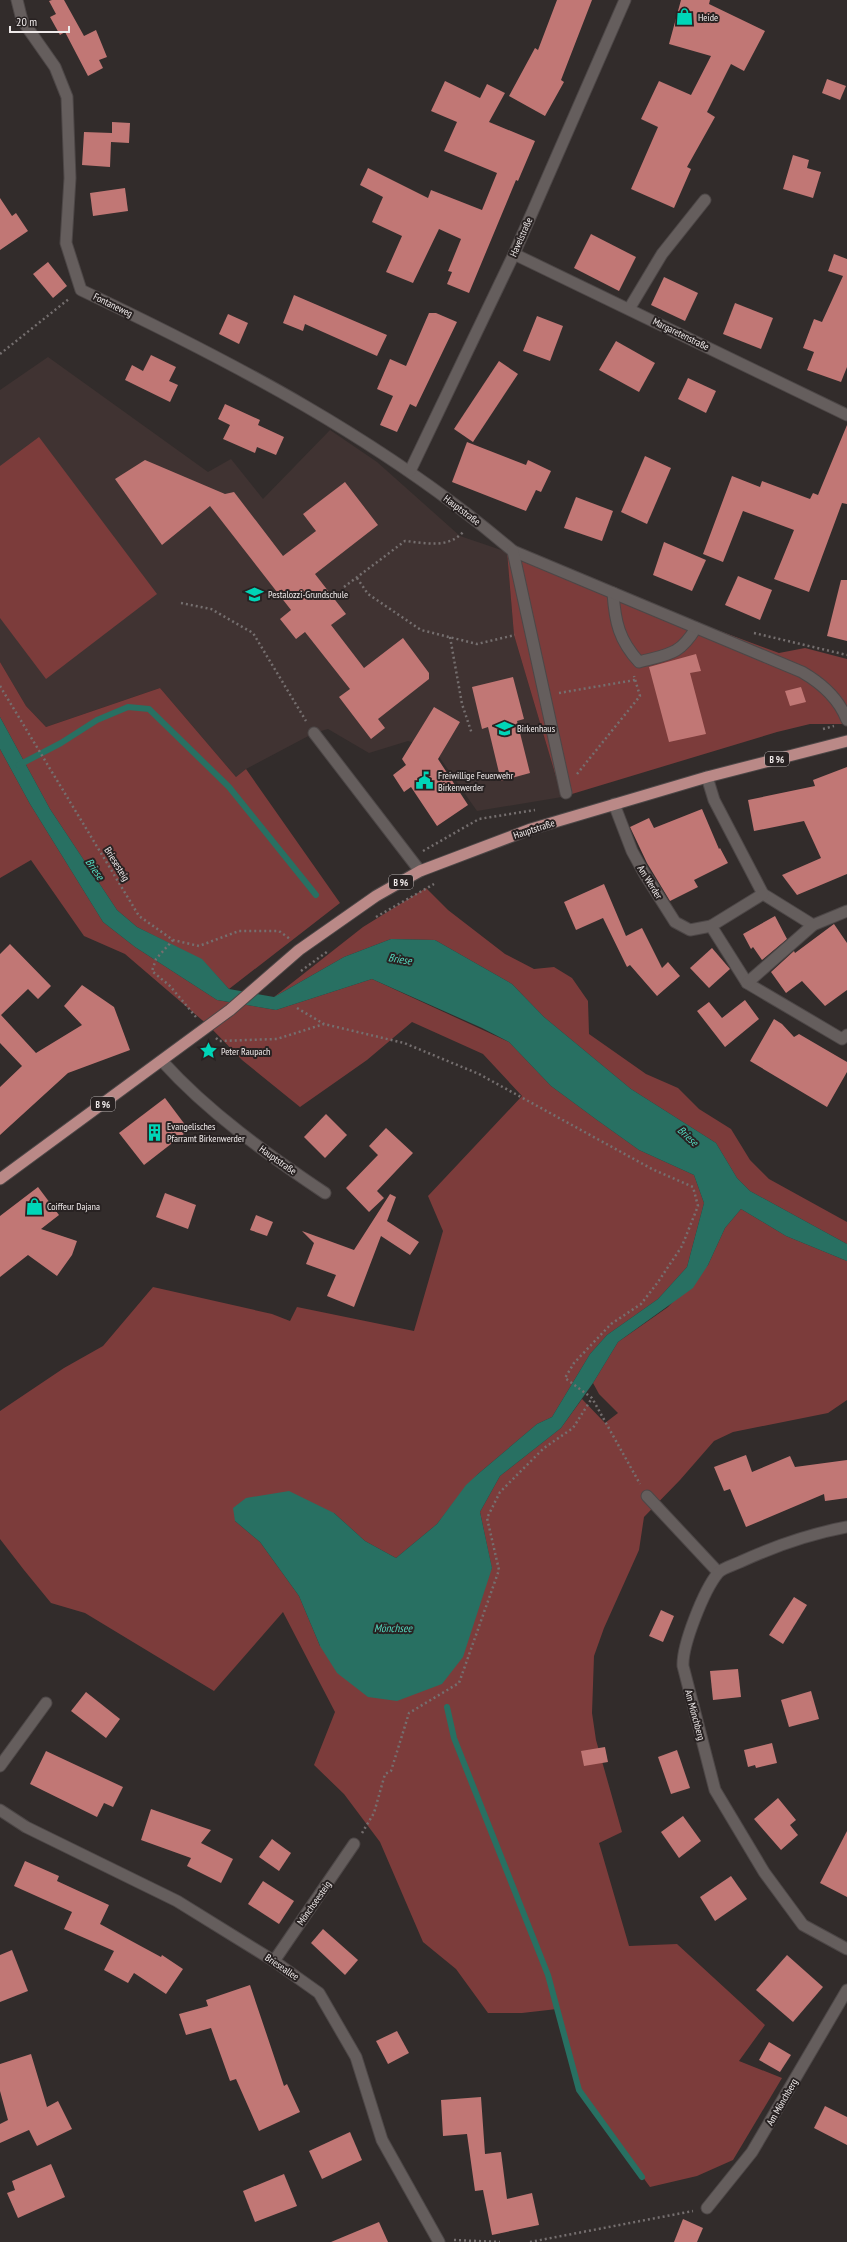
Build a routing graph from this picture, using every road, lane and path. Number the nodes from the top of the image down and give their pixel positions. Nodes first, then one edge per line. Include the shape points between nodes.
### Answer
1 (17, 0) edge
2 (625, 0) edge
3 (705, 200) dead end
4 (514, 254) junction
5 (81, 290) junction
6 (629, 309) junction
7 (0, 354) edge
8 (847, 415) edge
9 (410, 471) junction
10 (474, 518) junction
11 (513, 551) junction
12 (357, 578) junction
13 (344, 587) dead end
14 (613, 593) junction
15 (181, 603) dead end
16 (696, 628) junction
17 (530, 633) junction
18 (753, 633) dead end
19 (450, 637) junction
20 (847, 655) edge
21 (639, 662) junction
22 (635, 680) junction
23 (0, 686) edge
24 (544, 695) junction
25 (847, 720) edge
26 (314, 733) joint
27 (472, 734) dead end
28 (847, 741) edge
29 (707, 777) junction
30 (566, 791) joint
31 (614, 804) junction
32 (420, 871) junction
33 (439, 881) dead end
34 (763, 894) junction
35 (847, 911) edge
36 (370, 920) dead end
37 (814, 925) junction
38 (711, 926) junction
39 (173, 940) junction
40 (333, 947) dead end
41 (300, 950) junction
42 (296, 975) dead end
43 (747, 983) junction
44 (297, 1008) dead end
45 (324, 1024) junction
46 (205, 1028) junction
47 (847, 1035) edge
48 (162, 1061) junction
49 (0, 1179) edge
50 (325, 1192) dead end
51 (592, 1398) junction
52 (647, 1496) joint
53 (847, 1527) edge
54 (718, 1572) junction
55 (46, 1703) dead end
56 (0, 1766) edge
57 (0, 1810) edge
58 (354, 1844) joint
59 (847, 1949) edge
60 (274, 1961) junction
61 (847, 1990) edge
62 (707, 2208) joint
63 (437, 2241) edge
64 (500, 2242) edge
65 (530, 2242) edge

1 - 5 street, Fontaneweg via 22,20 55,68 67,98 70,178 66,243
2 - 4 street, Havelstraße
3 - 6 street via 662,254
4 - 6 street, Margaretenstraße
4 - 9 street, Havelstraße
5 - 7 path
5 - 9 street, Fontaneweg via 177,336 277,389
6 - 8 street, Margaretenstraße
9 - 10 street, Hauptstraße
10 - 11 street, Hauptstraße
10 - 12 path via 460,536 445,544 405,541
11 - 14 street, Hauptstraße
11 - 17 street
12 - 13 path
12 - 19 path via 368,594 421,630
14 - 16 street, Hauptstraße
14 - 21 street via 614,613 621,638
15 - 26 path via 212,609 253,632
16 - 21 street via 684,647
16 - 25 street, Hauptstraße via 802,672 829,693
17 - 19 path via 477,644
17 - 24 street
18 - 20 path
19 - 27 path via 462,704
21 - 22 path via 632,668
22 - 24 path
22 - 30 path via 640,696
23 - 39 path, Briesesteig via 139,916
24 - 30 street
26 - 32 street
28 - 29 main road, Hauptstraße / B 96
29 - 31 main road, Hauptstraße / B 96
29 - 34 street via 714,800
31 - 32 main road, Hauptstraße / B 96 via 531,829
31 - 38 street, Am Werder via 637,862 675,922 690,930
32 - 41 main road, Hauptstraße / B 96 via 376,896
33 - 36 path
34 - 37 street
34 - 38 street, Am Werder
35 - 37 street
37 - 43 street
38 - 43 street
39 - 41 path via 199,946 240,930 268,929 286,934
39 - 46 path via 156,959 152,971 170,986
40 - 42 path
41 - 46 main road, Hauptstraße / B 96
43 - 47 street via 842,1039
44 - 45 path
45 - 46 path via 277,1039 253,1041 219,1041
45 - 51 path via 404,1043 479,1074 645,1165 693,1187 698,1206 682,1246 658,1282 641,1304 611,1324 574,1363 565,1378
46 - 48 main road, B 96
48 - 49 main road, B 96
48 - 50 street, Hauptstraße via 187,1089 264,1151
51 - 52 path
51 - 58 path via 572,1428 544,1448 500,1492 487,1518 499,1570 459,1683 409,1713 391,1771 385,1774 374,1814
52 - 54 street
53 - 54 street via 781,1543
54 - 59 street, Am Mönchberg via 695,1617 682,1654 715,1790 764,1872 803,1925
55 - 56 street
57 - 60 street, Brieseallee via 26,1827 177,1901
58 - 60 street, Mönchseesteig
60 - 63 street, Brieseallee via 319,1993 356,2057 382,2140
61 - 62 street, Am Mönchberg via 752,2152
62 - 65 path
63 - 64 path

